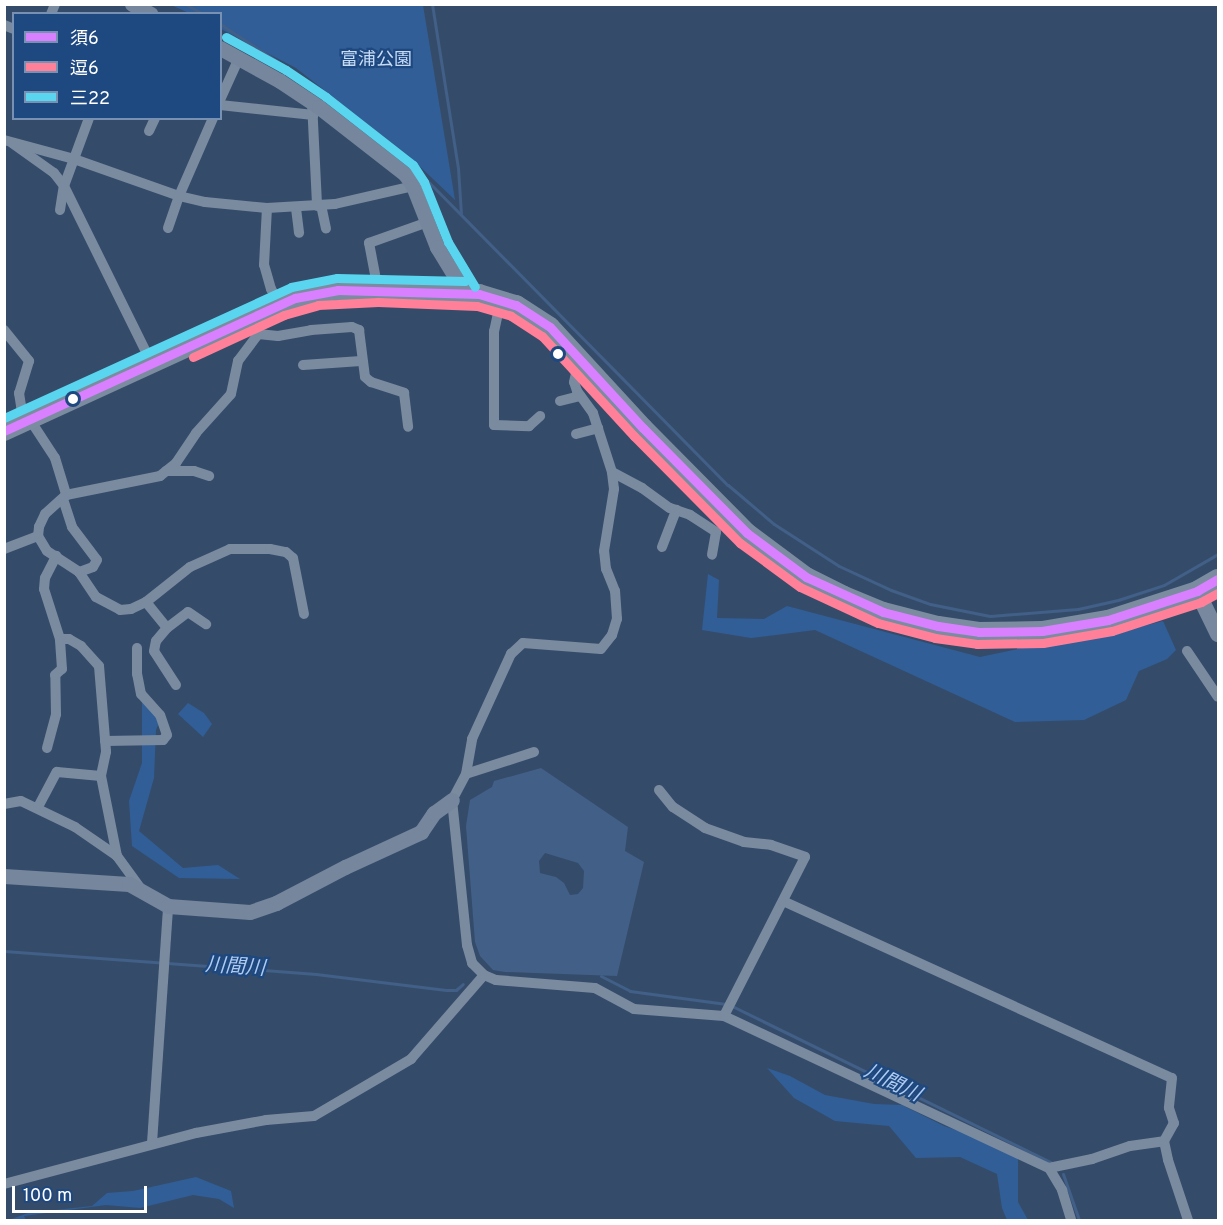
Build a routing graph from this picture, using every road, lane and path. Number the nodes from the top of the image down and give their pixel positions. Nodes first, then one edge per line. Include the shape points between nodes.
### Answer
1 (222, 49) edge
2 (239, 58) junction
3 (222, 98) edge
4 (222, 103) edge
5 (313, 109) junction
6 (89, 120) edge
7 (154, 120) edge
8 (212, 120) edge
9 (149, 131) dead end
10 (7, 140) edge
11 (74, 159) junction
12 (64, 186) junction
13 (413, 186) junction
14 (179, 196) junction
15 (319, 206) junction
16 (267, 208) junction
17 (296, 208) junction
18 (60, 210) dead end
19 (428, 222) junction
20 (168, 228) dead end
21 (326, 228) dead end
22 (299, 233) dead end
23 (378, 290) junction
24 (465, 292) junction
25 (501, 299) junction
26 (280, 304) junction
27 (257, 324) junction
28 (4, 330) edge
29 (361, 361) junction
30 (584, 363) junction
31 (152, 364) junction
32 (303, 365) dead end
33 (580, 396) junction
34 (560, 401) dead end
35 (540, 416) dead end
36 (30, 419) junction
37 (408, 427) dead end
38 (598, 428) junction
39 (4, 431) edge
40 (576, 434) dead end
41 (166, 471) junction
42 (612, 472) junction
43 (209, 476) dead end
44 (65, 497) junction
45 (676, 510) junction
46 (38, 536) junction
47 (662, 547) dead end
48 (4, 549) edge
49 (712, 555) dead end
50 (56, 556) junction
51 (79, 572) junction
52 (1218, 579) edge
53 (1197, 591) junction
54 (146, 602) junction
55 (304, 614) dead end
56 (1218, 617) edge
57 (206, 624) dead end
58 (167, 628) junction
59 (1218, 634) edge
60 (60, 639) junction
61 (136, 648) dead end
62 (1187, 651) dead end
63 (176, 685) dead end
64 (1218, 698) edge
65 (105, 741) junction
66 (47, 748) dead end
67 (534, 752) dead end
68 (466, 774) junction
69 (101, 776) junction
70 (659, 790) dead end
71 (452, 800) junction
72 (4, 804) edge
73 (38, 807) junction
74 (117, 856) junction
75 (4, 876) edge
76 (141, 890) junction
77 (783, 901) junction
78 (168, 906) junction
79 (484, 975) junction
80 (724, 1016) junction
81 (1164, 1141) junction
82 (152, 1143) junction
83 (1049, 1168) junction
84 (4, 1184) edge
85 (1071, 1221) edge
86 (1188, 1221) edge

1 - 2 street
2 - 3 street
2 - 5 street
4 - 5 street
5 - 13 street via 396,167
5 - 15 street
6 - 11 street
7 - 9 street
8 - 14 street
10 - 11 street
10 - 12 street via 54,173
11 - 12 street
11 - 14 street
12 - 18 street
12 - 31 street
13 - 15 street
13 - 19 street
14 - 16 street
14 - 20 street
15 - 17 street
15 - 21 street
16 - 17 street
16 - 26 street via 264,265
17 - 22 street
19 - 23 street via 369,243
19 - 24 street via 437,247
23 - 24 highway
23 - 26 highway via 316,293
24 - 25 highway
25 - 30 highway via 534,314
25 - 35 street via 494,331 494,425 529,426
26 - 27 highway
27 - 29 street via 278,336 352,327 361,336
27 - 31 highway
27 - 41 street via 238,361 231,394
28 - 36 street via 29,361 19,393 21,406
29 - 32 street
29 - 37 street via 365,377 371,382 404,393
30 - 33 street via 574,382
30 - 53 highway via 747,533 806,577 883,612 969,630 1032,632 1108,620
31 - 36 highway
33 - 34 street
33 - 38 street
36 - 39 highway
36 - 44 street via 55,458
38 - 40 street
38 - 42 street
41 - 43 street via 194,471
41 - 44 street via 160,476
42 - 45 street
42 - 68 street via 614,489 604,552 616,603 617,619 612,634 601,649 523,643 511,654 472,739
44 - 46 street via 45,514
44 - 51 street via 72,527 97,560 93,567
45 - 47 street
45 - 49 street via 690,514 716,532
46 - 48 street
46 - 50 street via 47,551
50 - 51 street
50 - 60 street via 44,589
51 - 54 street via 96,597 110,607 131,609
52 - 53 highway
53 - 56 main road
53 - 59 main road
54 - 55 street via 190,567 220,554 244,548 270,549 286,552 293,558
54 - 58 street
57 - 58 street via 188,612
58 - 63 street via 156,641 154,651
60 - 65 street via 81,646 99,666
60 - 66 street via 62,669 55,675 56,714
61 - 65 street via 141,694 160,715 167,735 163,740
62 - 64 street
65 - 69 street
67 - 68 street
68 - 71 street
69 - 73 street via 57,772
69 - 74 street
70 - 77 street via 673,807 705,828 805,857
71 - 78 street via 434,813 421,832 276,903 250,912
71 - 79 street via 467,945 472,963
72 - 73 street via 21,801
73 - 74 street
74 - 76 street
75 - 76 street via 129,884
76 - 78 street
77 - 80 street
77 - 81 street via 1172,1078 1169,1108 1174,1123
78 - 82 street
79 - 80 street via 496,980 595,988 634,1009
79 - 82 street via 411,1059 314,1116 266,1120
80 - 83 street
81 - 83 street
81 - 86 street
82 - 84 street
83 - 85 street via 1062,1190

